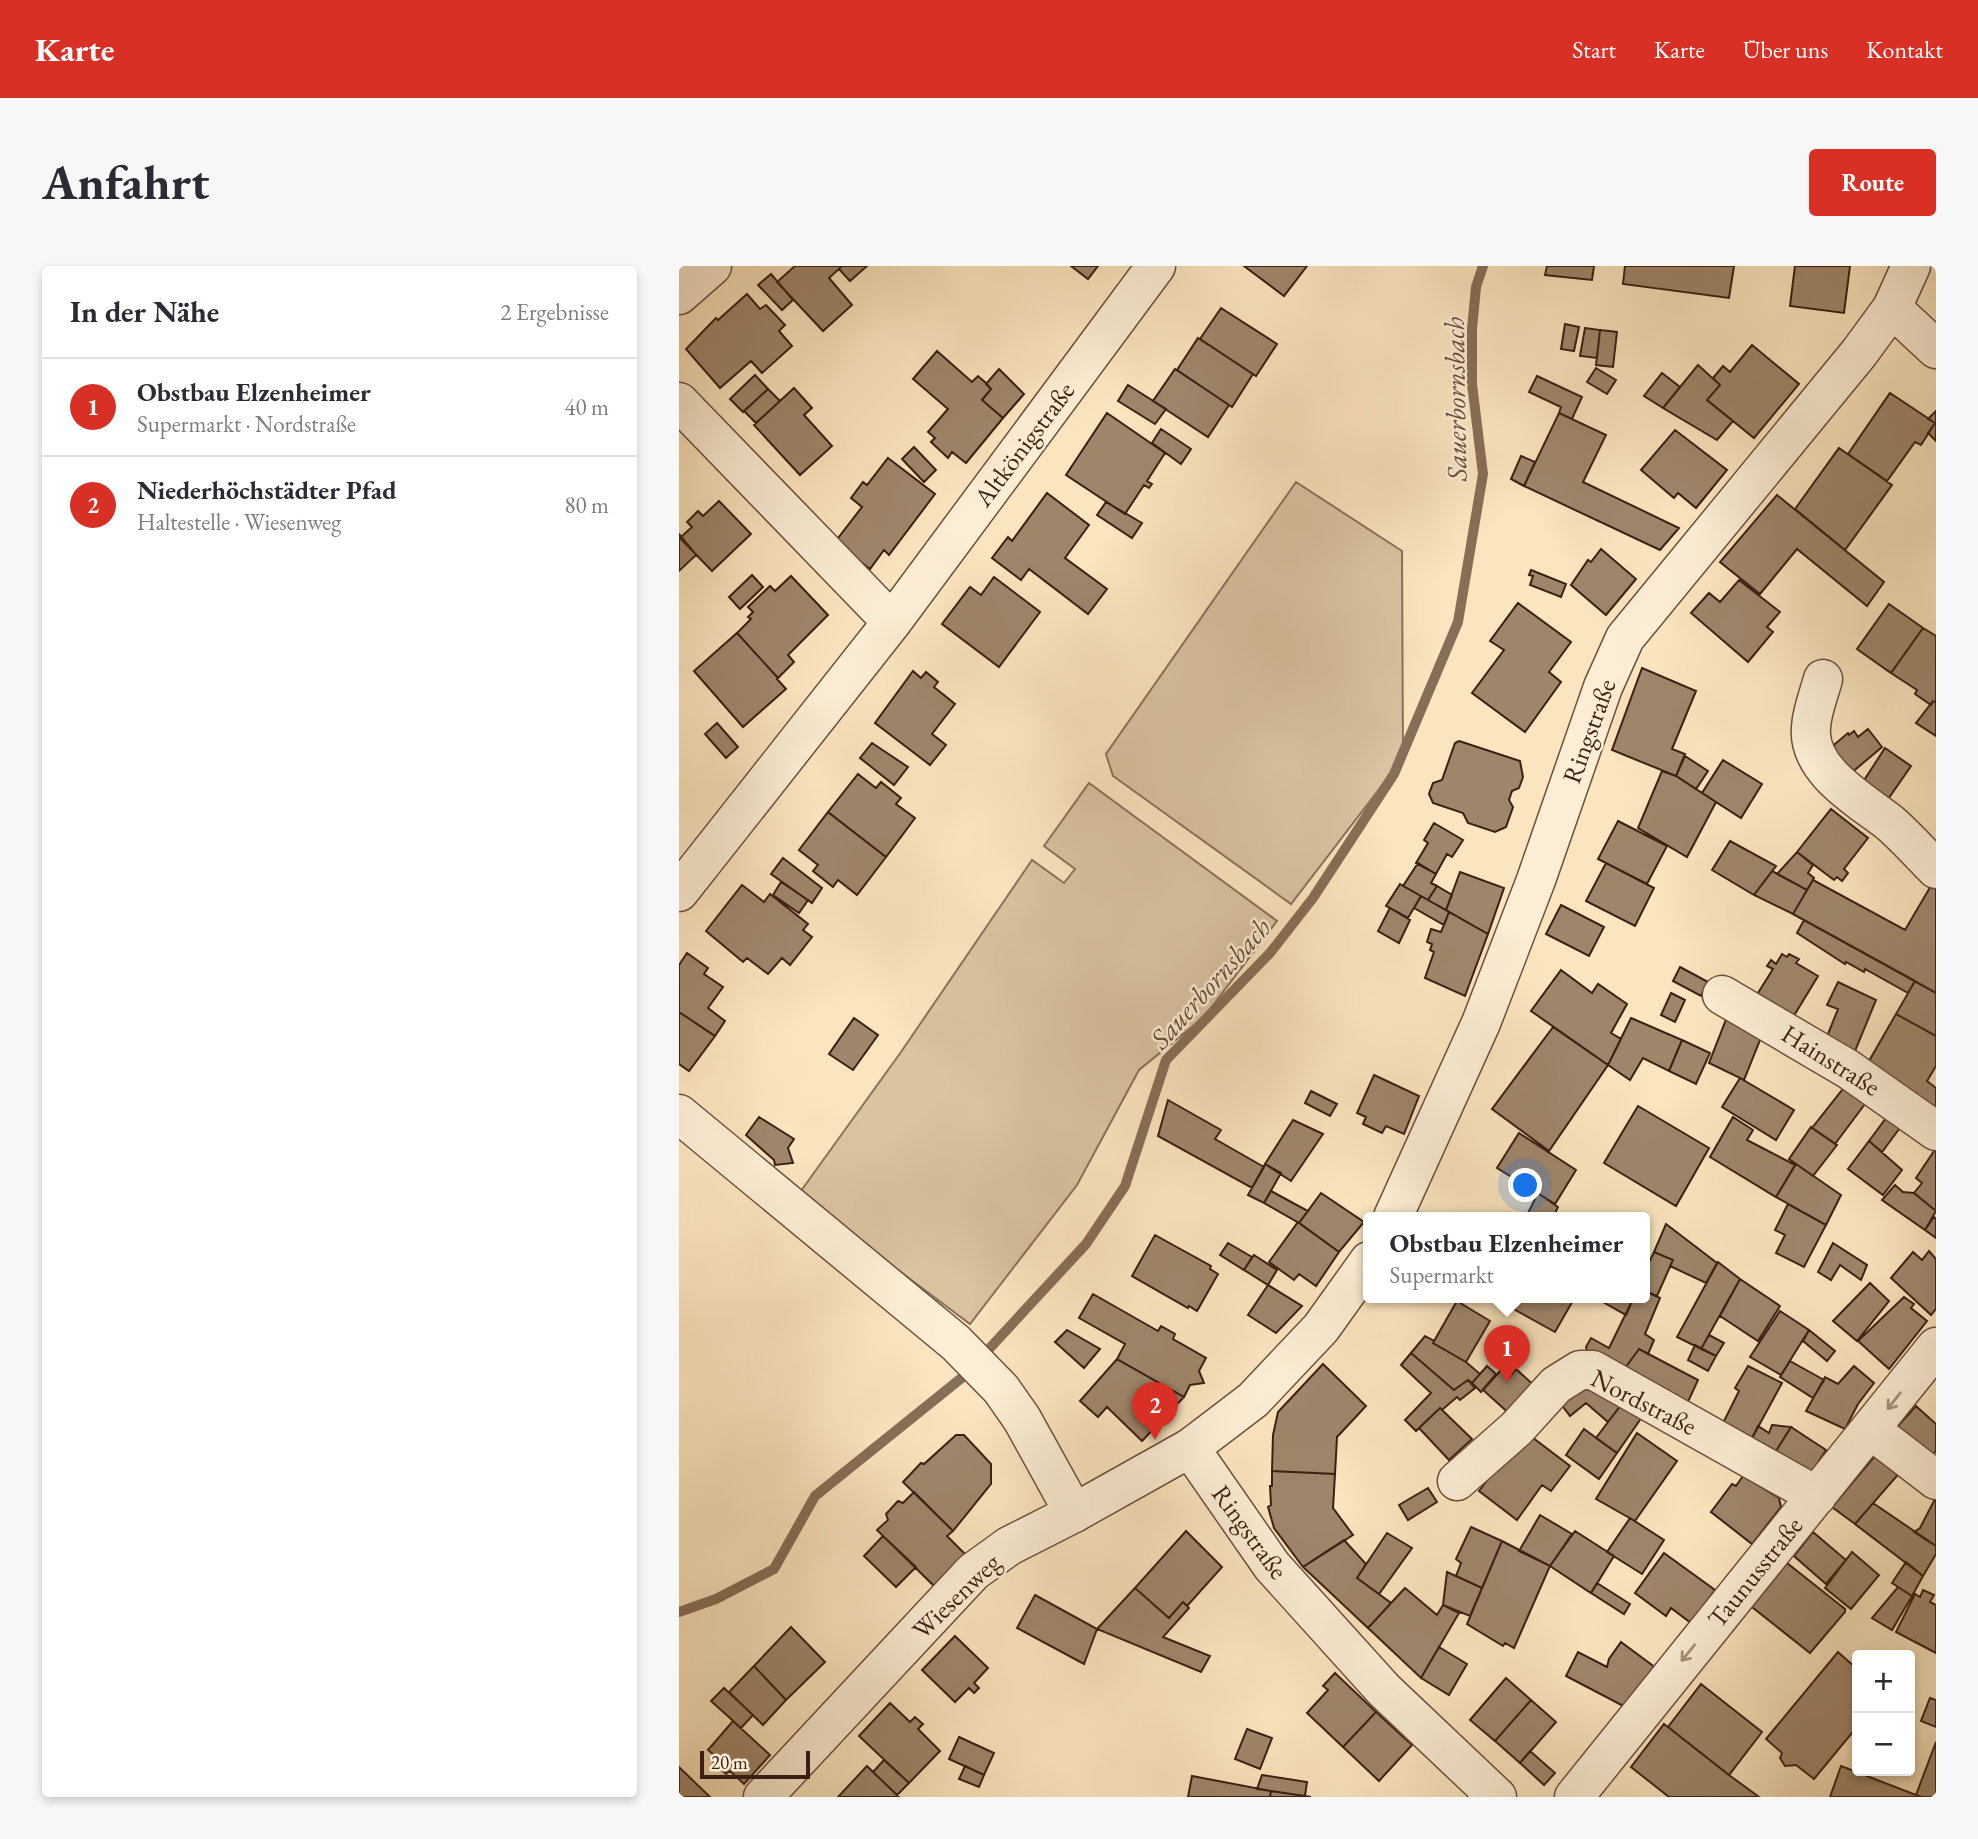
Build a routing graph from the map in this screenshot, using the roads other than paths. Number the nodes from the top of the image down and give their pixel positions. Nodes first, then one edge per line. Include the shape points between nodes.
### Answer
1 (712, 266) edge
2 (1156, 266) edge
3 (1911, 266) edge
4 (679, 295) edge
5 (1892, 309) junction
6 (1936, 349) edge
7 (679, 402) edge
8 (892, 622) junction
9 (1823, 679) dead end
10 (1936, 869) edge
11 (679, 892) edge
12 (1722, 995) dead end
13 (679, 1114) edge
14 (1936, 1131) edge
15 (1395, 1212) edge
16 (1363, 1269) edge
17 (1936, 1347) edge
18 (1871, 1430) junction
19 (1190, 1448) junction
20 (1936, 1480) edge
21 (1457, 1481) dead end
22 (1817, 1496) junction
23 (1074, 1513) junction
24 (763, 1797) edge
25 (1497, 1797) edge
26 (1574, 1797) edge

1 - 4 street
2 - 8 street, Altkönigstraße
3 - 5 street, Ringstraße
5 - 6 street
5 - 15 street, Ringstraße via 1625,638 1481,1023
7 - 8 street
8 - 11 street, Altkönigstraße
9 - 10 street via 1811,727 1813,746 1826,771 1892,825
12 - 14 street, Hainstraße via 1848,1069
13 - 23 street via 956,1343 1022,1419
16 - 19 street via 1313,1337 1253,1400
17 -> 18 street, Taunusstraße
18 - 20 street
18 - 22 street, Taunusstraße
19 - 23 street, Wiesenweg
19 - 25 street, Ringstraße via 1272,1566 1384,1690
21 - 22 street, Nordstraße via 1517,1429 1556,1385 1580,1370 1593,1370
22 -> 26 street, Taunusstraße
23 - 24 street, Wiesenweg via 1009,1546 973,1572

